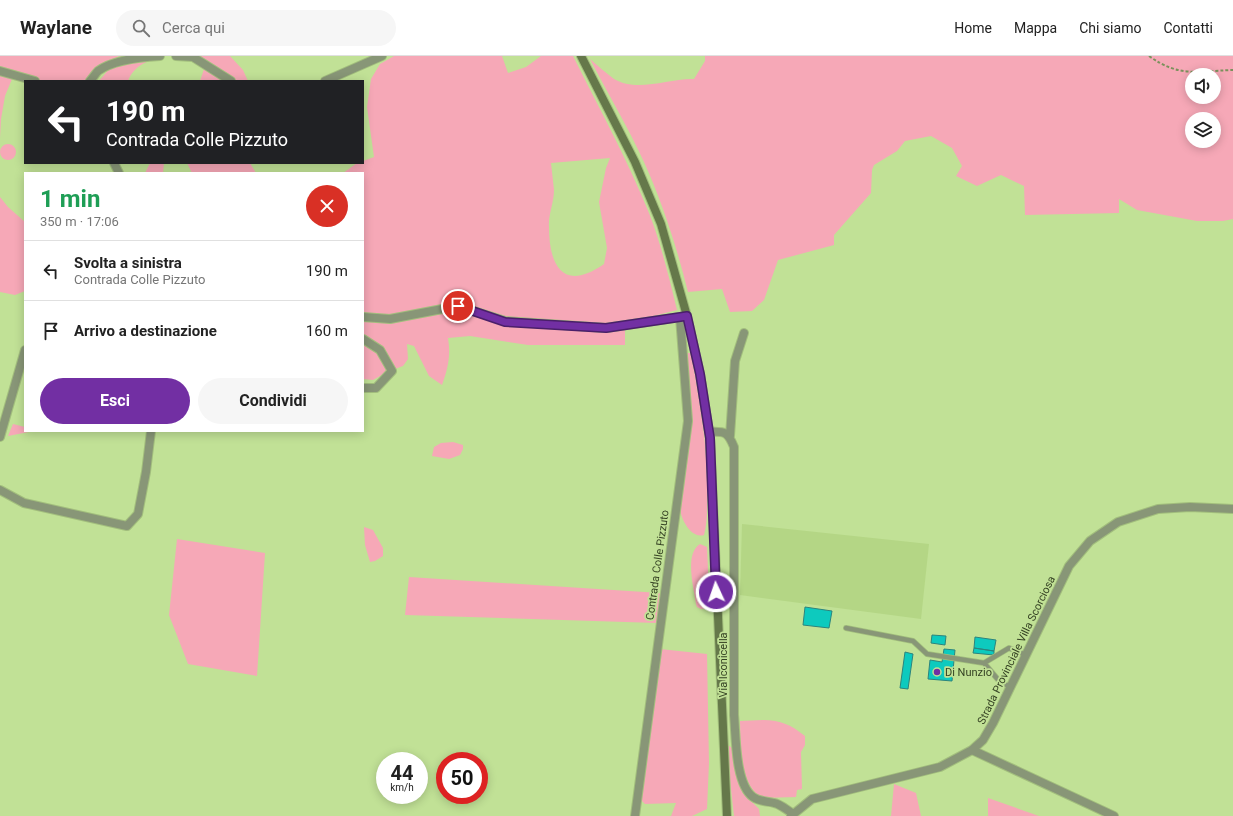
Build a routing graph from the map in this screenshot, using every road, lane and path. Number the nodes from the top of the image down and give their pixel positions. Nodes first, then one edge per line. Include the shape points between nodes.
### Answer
1 (160, 56) edge
2 (176, 56) edge
3 (382, 56) edge
4 (581, 56) edge
5 (1148, 56) edge
6 (1233, 70) edge
7 (0, 71) edge
8 (32, 80) edge
9 (91, 80) edge
10 (229, 80) edge
11 (327, 80) edge
12 (364, 317) edge
13 (684, 317) junction
14 (744, 333) dead end
15 (364, 340) edge
16 (24, 353) edge
17 (364, 388) edge
18 (151, 432) edge
19 (709, 432) junction
20 (730, 436) junction
21 (0, 437) edge
22 (0, 490) edge
23 (1233, 509) edge
24 (846, 628) dead end
25 (1026, 655) junction
26 (984, 663) junction
27 (1011, 686) junction
28 (972, 750) junction
29 (792, 815) edge
30 (635, 816) edge
31 (727, 816) edge
32 (1114, 816) edge

1 - 9 street via 118,63 99,71
2 - 10 street via 193,57
3 - 11 street
4 - 13 main road via 642,176 661,224 674,268
5 - 6 path via 1184,73
7 - 8 street
12 - 13 street via 390,319 458,306 505,322 606,328
13 - 19 main road via 700,374
13 - 30 street, Contrada Colle Pizzuto via 688,421
14 - 20 street, Via Iconicella via 735,361
15 - 17 street via 380,350 392,371 376,388
16 - 21 street
18 - 22 street via 138,514 127,526 24,503
19 - 20 street via 722,432
19 - 31 main road
20 - 29 street, Via Iconicella via 734,447 734,684 737,754 746,789 752,797 775,803
23 - 25 street, Strada Provinciale Villa Scorciosa via 1158,509 1118,522 1090,541 1070,566
24 - 26 lane via 913,641 928,654
25 - 26 lane via 1009,648
25 - 27 street, Strada Provinciale Villa Scorciosa
26 - 27 lane via 1000,682
27 - 28 street, Strada Provinciale Villa Scorciosa via 983,740
28 - 29 street, Strada Provinciale Villa Scorciosa via 940,767 812,799
28 - 32 street

